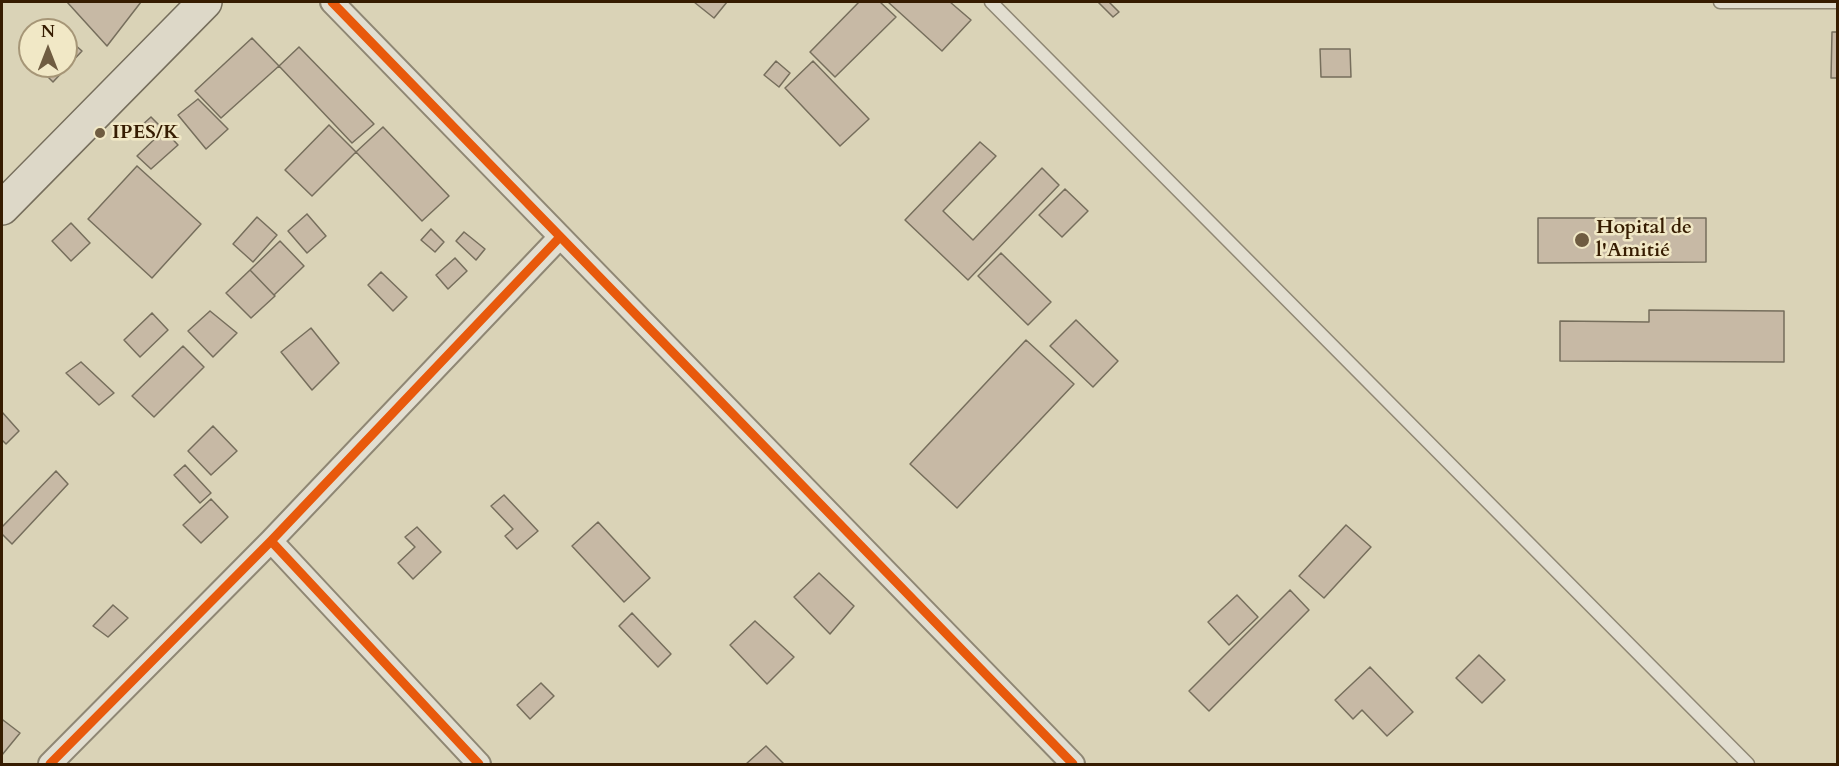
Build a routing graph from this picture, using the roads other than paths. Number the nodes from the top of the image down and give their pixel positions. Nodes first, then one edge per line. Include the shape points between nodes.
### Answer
1 (205, 2) edge
2 (332, 2) edge
3 (991, 2) edge
4 (1720, 2) edge
5 (1838, 2) edge
6 (2, 208) edge
7 (560, 237) junction
8 (272, 542) junction
9 (50, 765) edge
10 (478, 765) edge
11 (1073, 765) edge
12 (1748, 765) edge

1 - 6 main road
2 - 7 street
3 - 12 lane
4 - 5 lane
7 - 8 street
7 - 11 street
8 - 9 street
8 - 10 street

